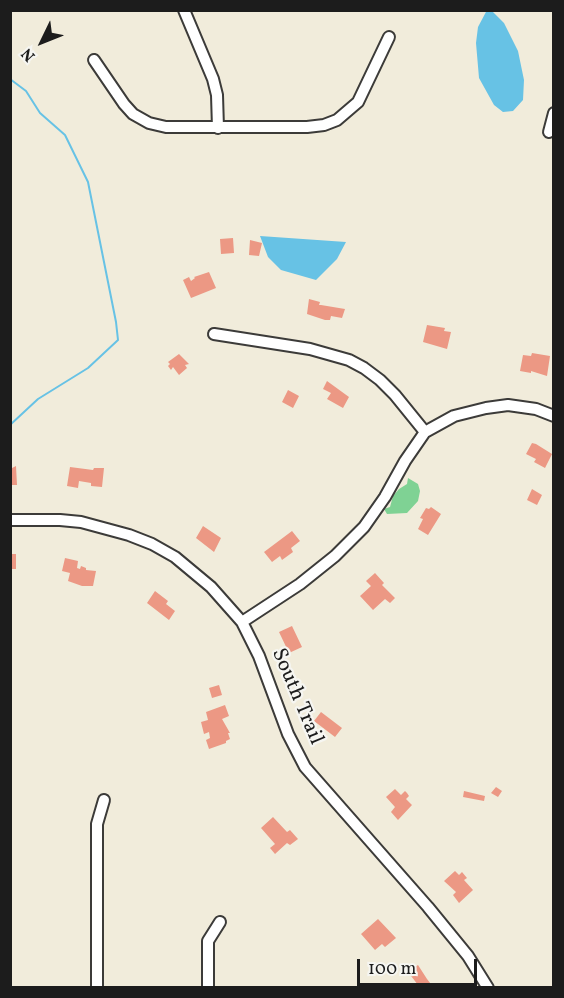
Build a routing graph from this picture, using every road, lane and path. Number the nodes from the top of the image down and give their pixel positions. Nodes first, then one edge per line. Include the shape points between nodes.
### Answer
1 (184, 10) edge
2 (389, 37) dead end
3 (94, 60) dead end
4 (554, 113) edge
5 (218, 128) junction
6 (549, 132) dead end
7 (214, 334) dead end
8 (554, 416) edge
9 (425, 432) junction
10 (10, 519) edge
11 (242, 622) junction
12 (104, 800) dead end
13 (220, 922) dead end
14 (97, 987) edge
15 (208, 987) edge
16 (488, 987) edge

1 - 5 street via 213,79
2 - 5 street via 358,102 337,120 324,126
3 - 5 street via 124,104 149,123 166,128
4 - 6 street
7 - 9 street via 349,360 380,380
8 - 9 street via 508,405 454,416
9 - 11 street via 364,527 300,584
10 - 11 street, South Trail via 81,522 152,544 197,574
11 - 16 street, South Trail via 305,767 428,907
12 - 14 street via 97,824
13 - 15 street via 208,941

